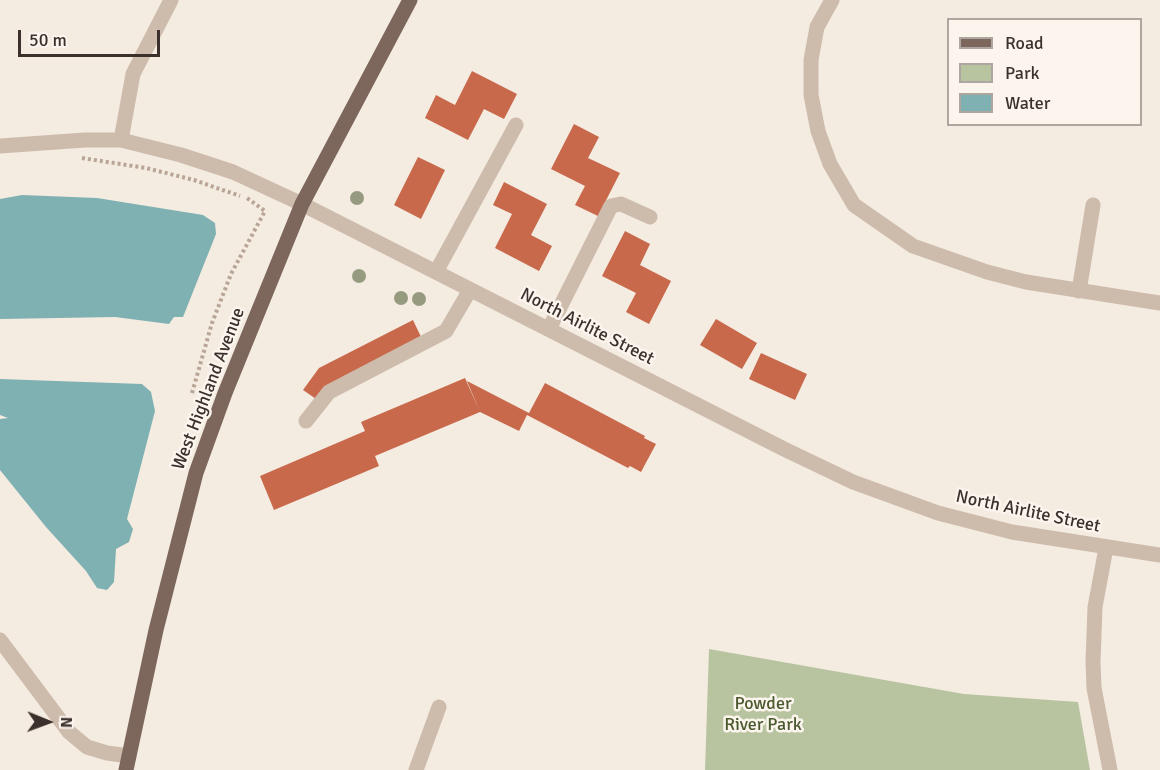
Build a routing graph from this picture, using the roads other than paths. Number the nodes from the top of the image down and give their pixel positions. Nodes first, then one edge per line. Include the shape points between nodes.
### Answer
1 (171, 0) edge
2 (410, 0) edge
3 (832, 0) edge
4 (516, 125) dead end
5 (121, 140) junction
6 (0, 146) edge
7 (302, 204) junction
8 (1093, 205) dead end
9 (650, 217) dead end
10 (436, 272) junction
11 (470, 290) junction
12 (1078, 291) junction
13 (1160, 303) edge
14 (549, 329) junction
15 (306, 421) dead end
16 (1106, 548) junction
17 (1160, 555) edge
18 (0, 640) edge
19 (439, 707) dead end
20 (128, 763) edge
21 (416, 770) edge
22 (1110, 770) edge

1 - 5 street via 134,74
2 - 7 main road, West Highland Avenue
3 - 12 street via 817,27 810,95 830,164 854,205 913,246 938,256 1026,282
4 - 10 street
5 - 6 street, North Airlite Street
5 - 7 street, North Airlite Street via 181,154 233,172
7 - 10 street, North Airlite Street
7 - 20 main road, West Highland Avenue via 196,473 156,630
8 - 12 street
9 - 14 street via 621,204 611,206
10 - 11 street, North Airlite Street
11 - 14 street, North Airlite Street
11 - 15 street via 446,331 329,392
12 - 13 street
14 - 16 street, North Airlite Street via 853,482 938,513 1012,532
16 - 17 street, North Airlite Street
16 - 22 street via 1095,608 1093,662 1094,688
18 - 20 street via 69,732 87,747
19 - 21 street

